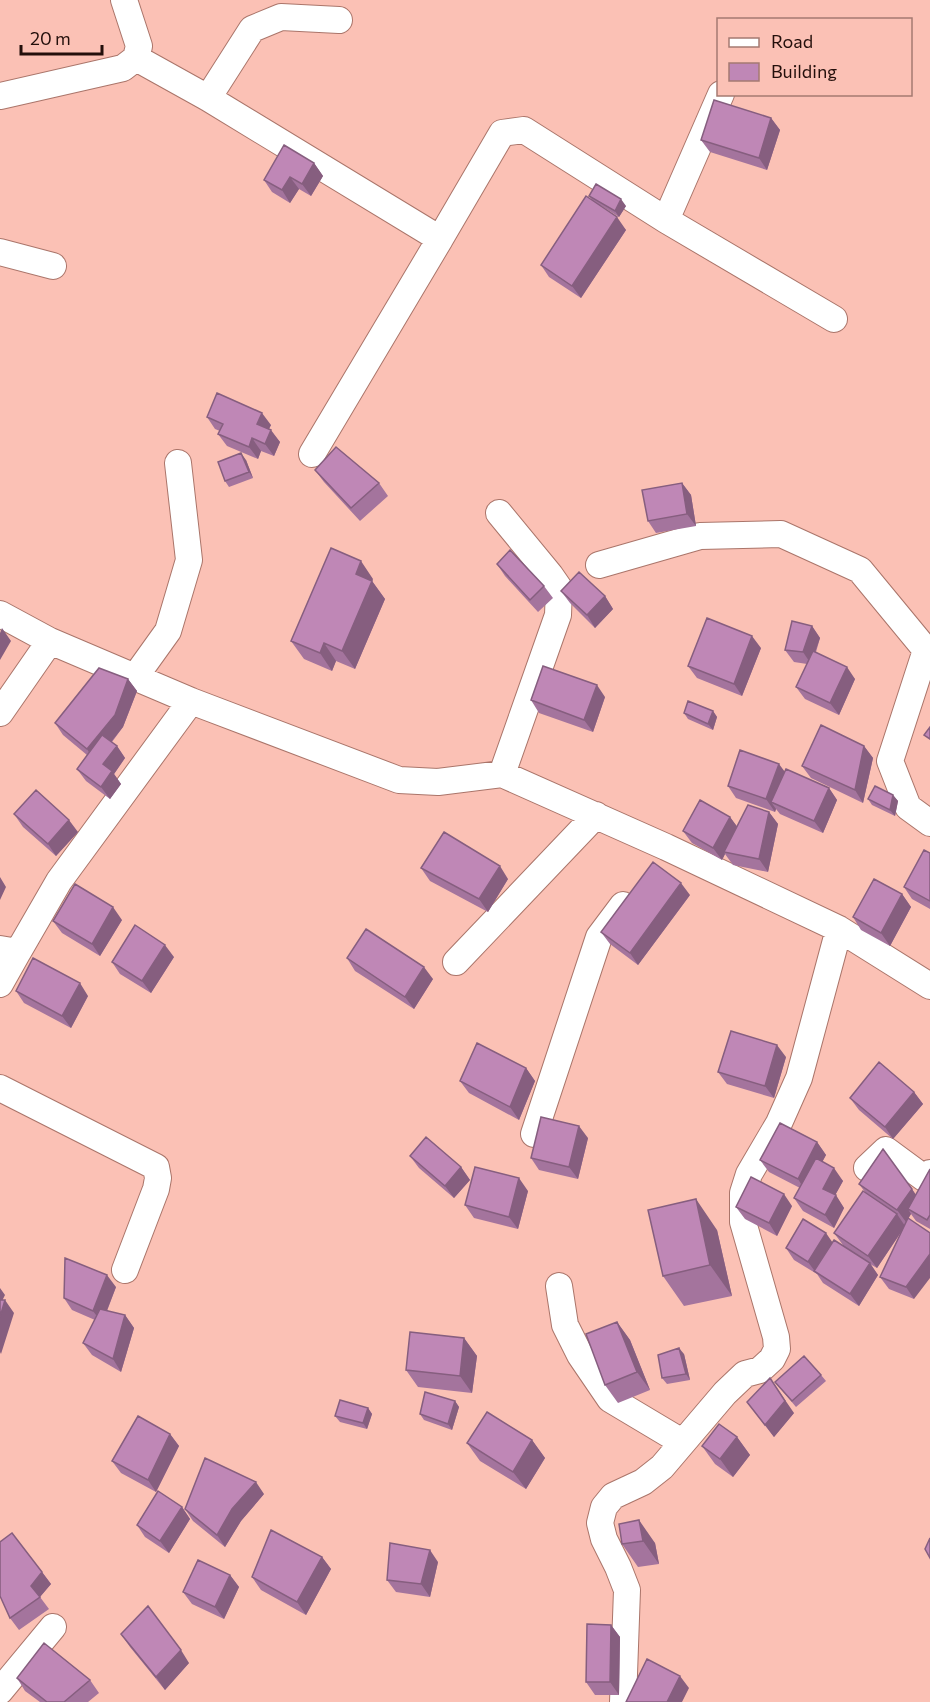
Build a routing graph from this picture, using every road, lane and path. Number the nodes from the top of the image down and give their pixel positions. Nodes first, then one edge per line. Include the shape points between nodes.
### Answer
1 (124, 0) edge
2 (339, 20) dead end
3 (136, 58) junction
4 (0, 96) edge
5 (720, 96) edge
6 (208, 98) junction
7 (666, 220) junction
8 (440, 239) junction
9 (0, 252) edge
10 (53, 266) dead end
11 (834, 319) dead end
12 (312, 453) dead end
13 (178, 463) dead end
14 (500, 513) dead end
15 (599, 565) dead end
16 (0, 614) edge
17 (51, 641) junction
18 (135, 677) junction
19 (191, 701) junction
20 (0, 713) edge
21 (502, 774) junction
22 (596, 815) junction
23 (930, 823) edge
24 (653, 865) junction
25 (839, 929) junction
26 (9, 950) edge
27 (456, 962) dead end
28 (0, 984) edge
29 (930, 986) edge
30 (0, 1088) edge
31 (534, 1134) edge
32 (867, 1168) edge
33 (930, 1173) edge
34 (125, 1270) dead end
35 (559, 1286) dead end
36 (682, 1442) junction
37 (53, 1627) dead end
38 (0, 1691) edge
39 (623, 1702) edge

1 - 3 street via 139,46
2 - 6 street via 281,17 252,29
3 - 4 street via 123,68
3 - 6 street
5 - 7 street
6 - 8 street
7 - 8 street via 524,130 502,134
7 - 11 street
8 - 12 street
9 - 10 street
13 - 18 street via 189,560 168,631
14 - 21 street via 559,588 558,615
15 - 23 street via 700,536 781,534 860,570 926,650 890,762 908,807
16 - 17 street
17 - 18 street
17 - 20 street
18 - 19 street
19 - 21 street via 399,780 438,782
19 - 26 street
21 - 22 street
22 - 24 street
22 - 27 street
24 - 25 street
24 - 31 street via 599,937
25 - 29 street
25 - 36 street via 799,1078 779,1123 749,1173 743,1193 743,1222 777,1349 760,1370 746,1374 725,1393
26 - 28 street
30 - 34 street via 156,1167 156,1189
32 - 33 street via 886,1150 924,1178
35 - 36 street via 565,1325 580,1356 610,1399
36 - 39 street via 656,1472 614,1496 604,1507 600,1523 627,1590
37 - 38 street

